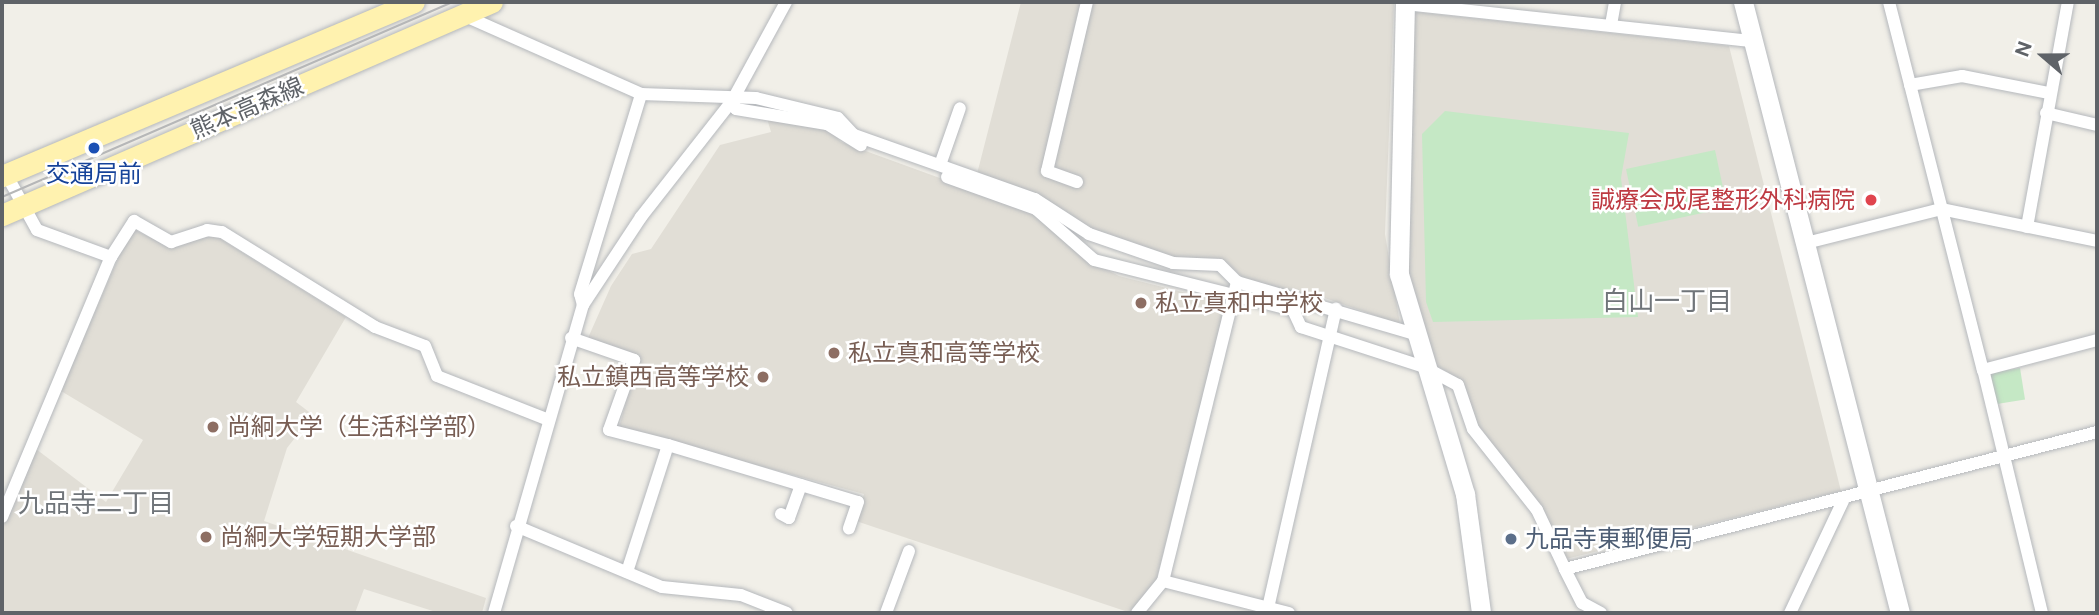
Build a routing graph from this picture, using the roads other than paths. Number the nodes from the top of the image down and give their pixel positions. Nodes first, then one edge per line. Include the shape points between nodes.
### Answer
1 (414, 2) edge
2 (492, 2) edge
3 (786, 2) edge
4 (1087, 2) edge
5 (1615, 2) edge
6 (1743, 2) edge
7 (1889, 2) edge
8 (1405, 3) edge
9 (2063, 3) edge
10 (463, 15) junction
11 (1611, 25) junction
12 (1753, 41) junction
13 (1910, 85) junction
14 (2049, 93) junction
15 (640, 94) junction
16 (732, 101) junction
17 (960, 108) dead end
18 (2046, 113) junction
19 (2097, 125) edge
20 (940, 165) junction
21 (4, 175) edge
22 (1077, 182) dead end
23 (25, 205) junction
24 (1941, 209) junction
25 (2, 215) edge
26 (2027, 227) junction
27 (2097, 241) edge
28 (1806, 243) junction
29 (111, 257) junction
30 (1237, 282) junction
31 (1233, 297) junction
32 (583, 306) junction
33 (1336, 309) junction
34 (1327, 334) junction
35 (1415, 334) junction
36 (571, 338) junction
37 (2097, 340) edge
38 (1424, 367) junction
39 (1983, 370) junction
40 (546, 419) junction
41 (2097, 432) edge
42 (668, 445) junction
43 (2004, 457) junction
44 (801, 485) junction
45 (1871, 493) junction
46 (1843, 501) junction
47 (781, 514) dead end
48 (2, 517) edge
49 (516, 526) junction
50 (849, 528) dead end
51 (909, 551) dead end
52 (1565, 569) junction
53 (627, 572) junction
54 (1163, 581) junction
55 (1268, 608) junction
56 (494, 613) edge
57 (787, 613) edge
58 (886, 613) edge
59 (1137, 613) edge
60 (1289, 613) edge
61 (1481, 613) edge
62 (1601, 613) edge
63 (1790, 613) edge
64 (1900, 613) edge
65 (2042, 613) edge

1 - 21 main road, 熊本高森線
2 - 10 main road, 熊本高森線
3 - 16 street
4 - 22 street via 1048,171
5 - 11 street
6 - 12 street
7 - 13 street
8 - 11 street
8 - 35 street via 1397,219 1399,274
9 - 14 street
10 - 15 street
10 - 23 main road, 熊本高森線
11 - 12 street
12 - 28 street
13 - 14 street via 1962,76
13 - 24 street
14 - 18 street
15 - 16 street
15 - 32 street via 580,294
16 - 20 street via 756,97 838,118 854,135
16 - 31 street via 736,109 827,124 841,138 1036,209 1094,260 1124,272
16 - 32 street via 641,217
17 - 20 street
18 - 19 street
18 - 26 street
20 - 30 street via 1035,199 1089,234 1173,263 1220,265
21 - 23 street
23 - 25 main road, 熊本高森線
23 - 29 street via 37,230
24 - 26 street
24 - 28 street
24 - 39 street
26 - 27 street
28 - 45 street
29 - 40 street via 134,221 171,242 207,230 222,232 375,327 425,346 437,376
29 - 48 street
30 - 31 street
30 - 33 street
31 - 34 street via 1293,310 1301,327
31 - 54 street
32 - 36 street
33 - 34 street
33 - 35 street
34 - 38 street
34 - 55 street
35 - 38 street
36 - 40 street
36 - 42 street via 635,360 610,430
37 - 39 street
38 - 52 street via 1458,385 1473,429 1537,510
38 - 61 street via 1465,494
39 - 43 street
40 - 49 street
41 - 43 street
42 - 44 street
42 - 53 street
43 - 45 street
43 - 65 street
44 - 47 street via 789,518
44 - 50 street via 858,502
45 - 46 street
45 - 64 street
46 - 52 street
46 - 63 street
49 - 53 street
49 - 56 street
51 - 58 street
52 - 62 street via 1582,603
53 - 57 street via 662,587 741,595
54 - 55 street
54 - 59 street
55 - 60 street

